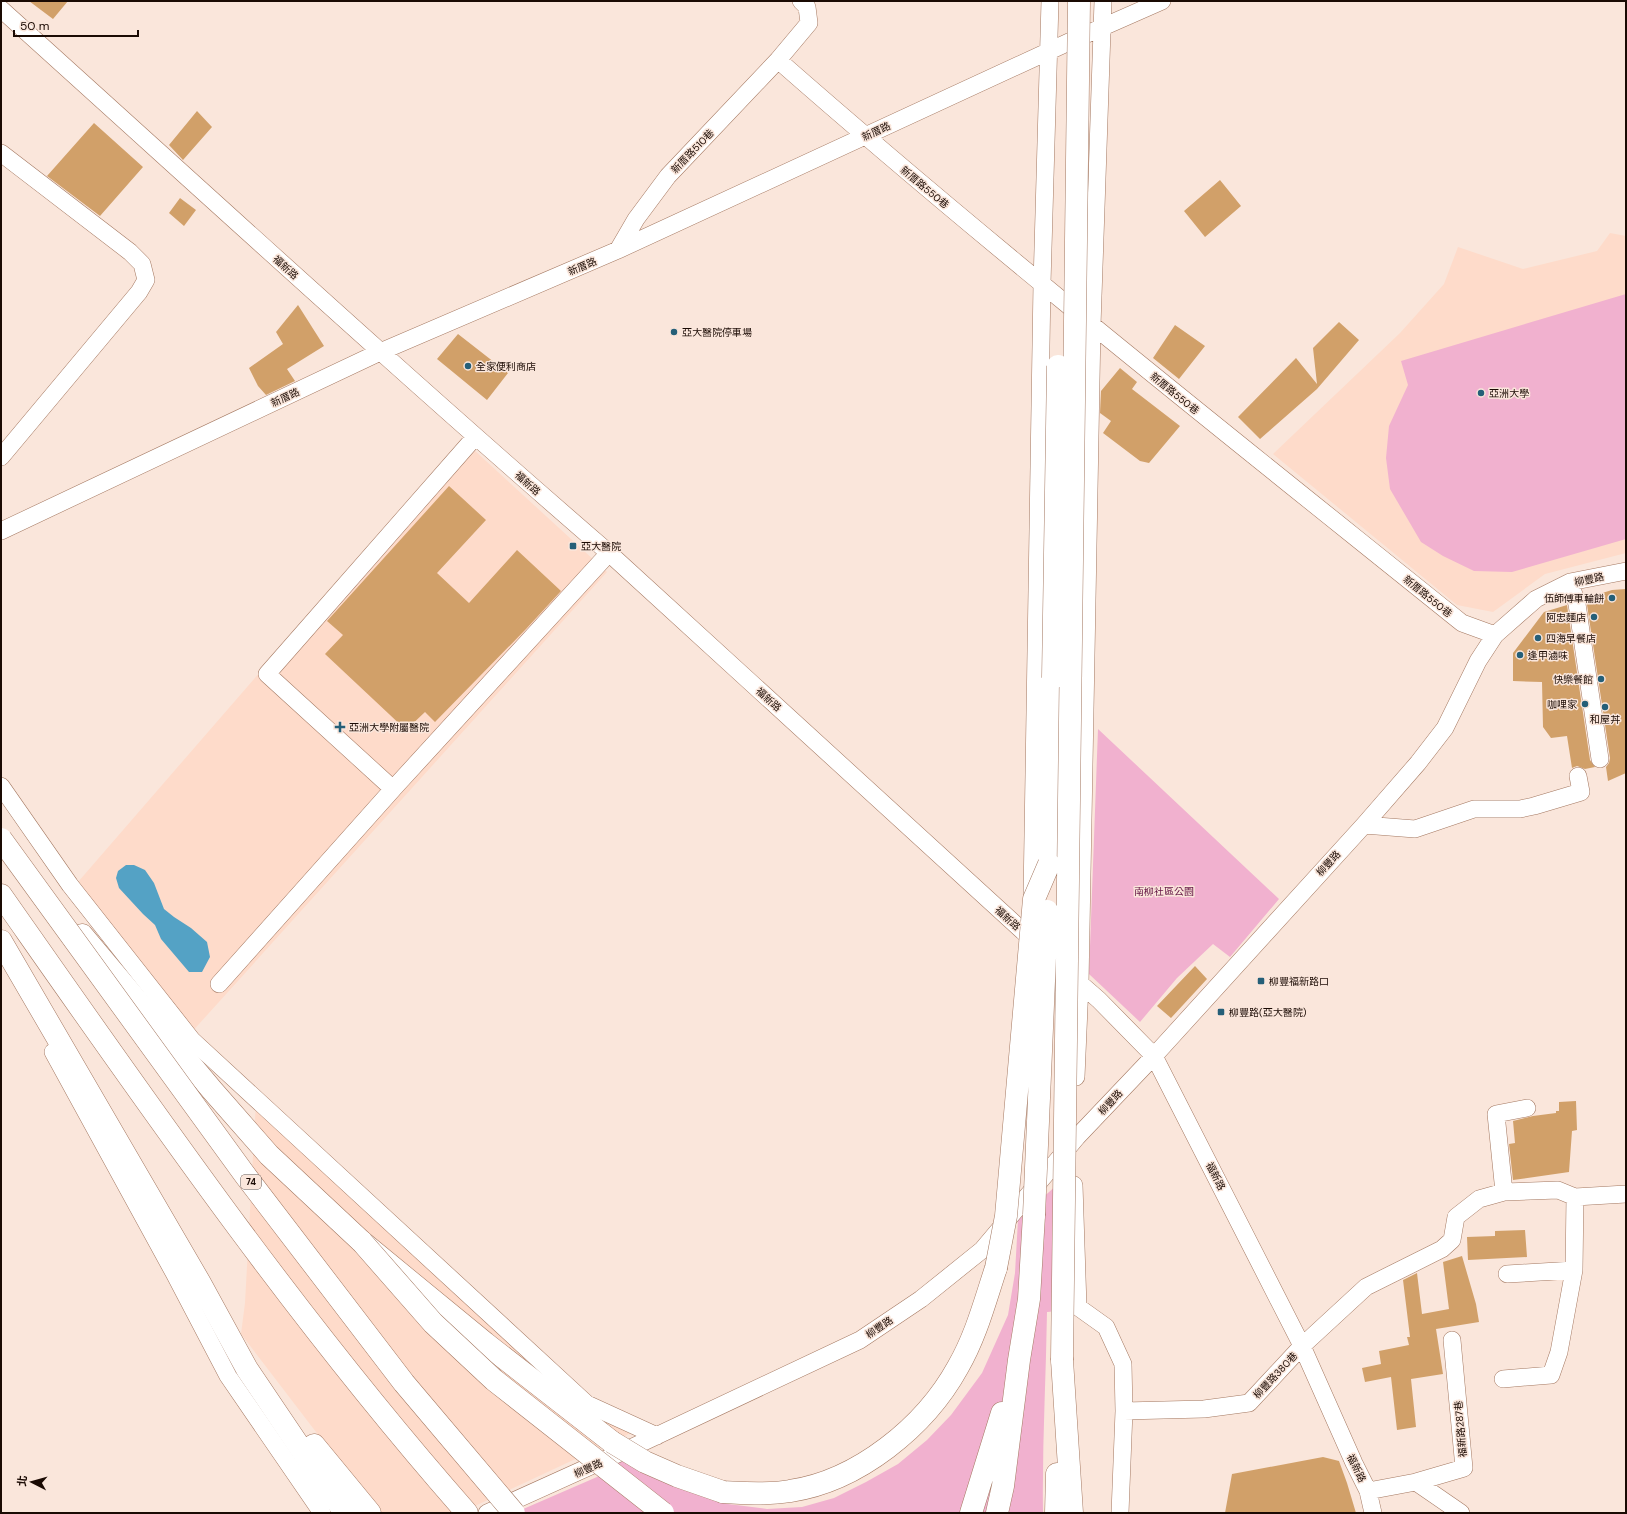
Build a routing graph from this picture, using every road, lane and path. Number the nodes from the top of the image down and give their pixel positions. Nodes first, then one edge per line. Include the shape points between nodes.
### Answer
1 (1050, 1) edge
2 (1065, 1) edge
3 (1079, 1) edge
4 (1103, 1) edge
5 (1162, 1) edge
6 (806, 3) edge
7 (1, 9) edge
8 (1102, 27) junction
9 (1049, 51) junction
10 (778, 60) junction
11 (865, 136) junction
12 (1, 153) edge
13 (618, 250) junction
14 (1042, 284) junction
15 (1092, 326) junction
16 (380, 352) junction
17 (475, 437) junction
18 (1, 457) edge
19 (1, 531) edge
20 (609, 553) junction
21 (1626, 571) edge
22 (1570, 582) junction
23 (1495, 635) junction
24 (1600, 759) dead end
25 (1578, 776) dead end
26 (1, 786) edge
27 (393, 789) junction
28 (1364, 825) junction
29 (1, 829) edge
30 (1, 839) edge
31 (1049, 864) junction
32 (1, 895) edge
33 (1032, 940) junction
34 (1, 941) edge
35 (1, 959) edge
36 (219, 984) dead end
37 (1080, 984) junction
38 (1154, 1056) junction
39 (1527, 1108) dead end
40 (1073, 1142) junction
41 (1504, 1192) junction
42 (1626, 1194) edge
43 (1575, 1197) junction
44 (1009, 1218) junction
45 (362, 1242) junction
46 (1574, 1270) junction
47 (1506, 1274) dead end
48 (200, 1283) junction
49 (1452, 1340) dead end
50 (1302, 1346) junction
51 (1019, 1360) junction
52 (1062, 1360) junction
53 (1503, 1379) dead end
54 (1124, 1411) junction
55 (657, 1436) junction
56 (1416, 1482) junction
57 (1368, 1491) junction
58 (322, 1513) edge
59 (346, 1513) edge
60 (370, 1513) edge
61 (467, 1513) edge
62 (487, 1513) edge
63 (514, 1513) edge
64 (663, 1513) edge
65 (971, 1513) edge
66 (997, 1513) edge
67 (1056, 1513) edge
68 (1072, 1513) edge
69 (1120, 1513) edge
70 (1374, 1513) edge
71 (1461, 1513) edge

1 - 9 street
2 - 31 highway, bridge
3 - 52 highway, bridge
4 - 8 street
5 - 8 street, 新厝路
6 - 10 street, 新厝路510巷 via 809,23
7 - 16 street, 福新路
8 - 9 street, 新厝路
8 - 15 street
9 - 11 street, 新厝路
9 - 14 street
10 - 11 street
10 - 13 street, 新厝路510巷 via 668,176 636,219
11 - 13 street, 新厝路
11 - 14 street, 新厝路550巷
12 - 18 street via 130,252 142,264 146,280 139,292
13 - 16 street, 新厝路
14 - 15 street, 新厝路550巷
14 - 33 street
15 - 23 street, 新厝路550巷 via 1462,623
15 - 37 street
16 - 17 street, 福新路
16 - 19 street, 新厝路
17 - 20 street, 福新路
17 - 27 street via 267,674
20 - 27 street
20 - 33 street, 福新路
21 - 22 street, 柳豐路
22 - 23 street, 柳豐路 via 1536,599
22 - 24 street via 1577,604
23 - 28 street, 柳豐路 via 1478,661 1445,728
25 - 28 street via 1581,792 1534,806 1520,809 1474,810 1415,829
26 - 55 street via 70,885 192,1040 587,1404
27 - 36 street
28 - 38 street, 柳豐路
29 - 45 highway via 64,914 212,1090 269,1155
30 - 63 highway, 74, bridge via 245,1174 394,1370
31 - 45 highway, bridge via 1034,899 1006,1216 996,1268 979,1320 958,1367 939,1395 918,1420 883,1452 853,1470 826,1482 790,1492 755,1494 723,1492 646,1462 612,1442 574,1414
31 - 51 highway, bridge via 1029,1299
32 - 61 highway via 122,1068 251,1245 340,1360
33 - 37 street, 福新路
33 - 44 street
34 - 48 highway
35 - 58 street via 228,1376
37 - 38 street, 福新路
37 - 40 street
38 - 40 street, 柳豐路
38 - 50 street, 福新路
39 - 41 street via 1496,1114
40 - 44 street, 柳豐路
40 - 54 street via 1078,1307 1106,1327 1123,1364
41 - 43 street, 柳豐路380巷 via 1558,1190
41 - 50 street, 柳豐路380巷 via 1479,1199 1456,1217 1452,1240 1442,1249 1366,1287
42 - 43 street, 柳豐路380巷
43 - 46 street
44 - 55 street, 柳豐路 via 982,1250 921,1299 860,1340
45 - 64 highway, bridge via 433,1323 494,1380
46 - 47 street
46 - 53 street via 1559,1352 1551,1375
48 - 59 highway via 247,1369
48 - 60 highway via 299,1426
49 - 56 street, 福新路287巷 via 1464,1468
50 - 54 street, 柳豐路380巷 via 1249,1403 1204,1409
50 - 57 street, 福新路
51 - 65 highway
51 - 66 highway via 1003,1486
52 - 67 highway
52 - 68 highway
54 - 69 street
55 - 62 street, 柳豐路
56 - 57 street, 福新路287巷
56 - 71 street
57 - 70 street, 福新路

